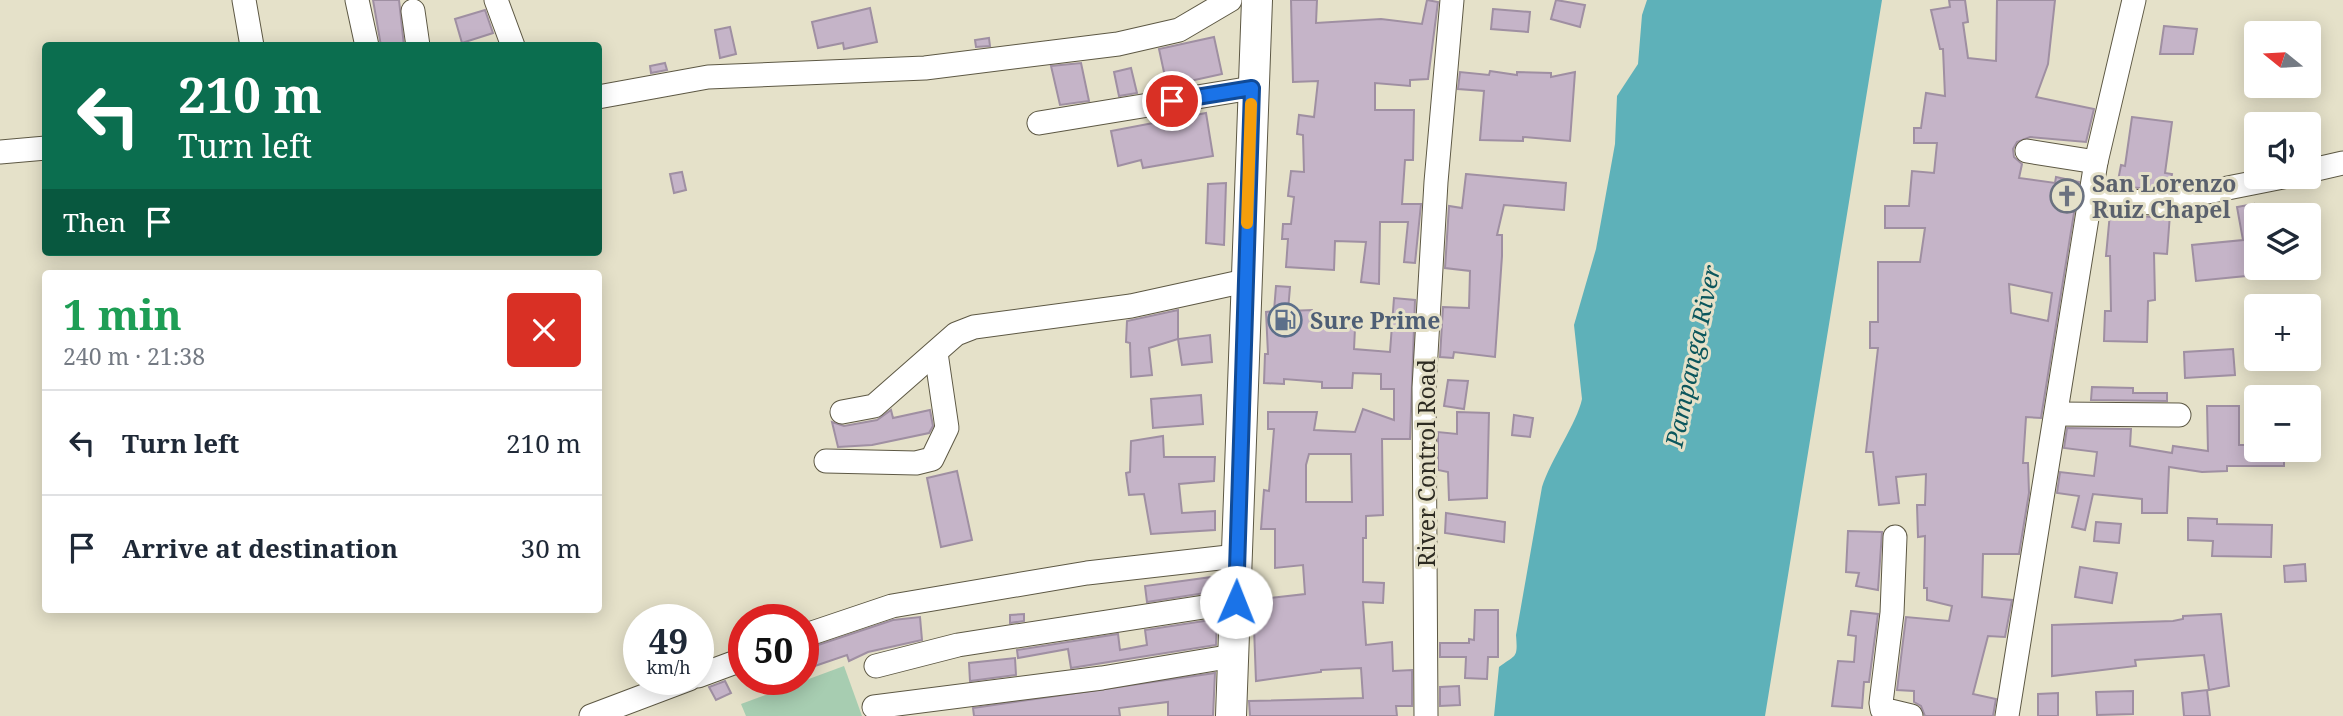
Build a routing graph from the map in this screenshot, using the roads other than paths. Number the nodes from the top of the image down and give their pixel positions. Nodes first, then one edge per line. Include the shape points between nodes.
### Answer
1 (244, 0) edge
2 (358, 0) edge
3 (496, 0) edge
4 (1230, 0) edge
5 (1256, 0) edge
6 (1452, 0) edge
7 (2134, 0) edge
8 (413, 11) dead end
9 (251, 42) edge
10 (366, 42) edge
11 (417, 42) edge
12 (512, 42) edge
13 (1252, 88) junction
14 (602, 96) edge
15 (1038, 123) dead end
16 (42, 148) edge
17 (2027, 151) dead end
18 (0, 152) edge
19 (2096, 162) junction
20 (2343, 163) edge
21 (2321, 168) edge
22 (2244, 185) edge
23 (2090, 197) junction
24 (1245, 281) junction
25 (936, 353) junction
26 (842, 412) dead end
27 (2057, 414) junction
28 (2179, 415) dead end
29 (826, 461) dead end
30 (1895, 537) dead end
31 (1237, 555) junction
32 (1236, 602) junction
33 (819, 631) edge
34 (1233, 656) junction
35 (876, 666) dead end
36 (647, 695) edge
37 (874, 707) dead end
38 (591, 716) edge
39 (1231, 716) edge
40 (1426, 716) edge
41 (1911, 716) edge
42 (2007, 716) edge

1 - 9 street
2 - 10 street
3 - 12 street
4 - 14 street via 1179,30 1118,44 925,68 708,77
5 - 13 main road
6 - 40 street, River Control Road via 1424,388
7 - 19 street
8 - 11 street
13 - 15 street
13 - 24 main road
16 - 18 street
17 - 19 street
19 - 23 street
20 - 21 street
22 - 23 street via 2152,203
23 - 27 street
24 - 25 street via 1131,306 974,327 956,334
24 - 31 main road
25 - 26 street via 874,406
25 - 29 street via 947,428 932,459 916,463
27 - 28 street
27 - 42 street
30 - 41 street via 1881,703 1887,712
31 - 32 main road
31 - 33 street via 1087,573 892,606
32 - 34 main road
32 - 35 street via 958,645
34 - 37 street
34 - 39 main road
36 - 38 street

